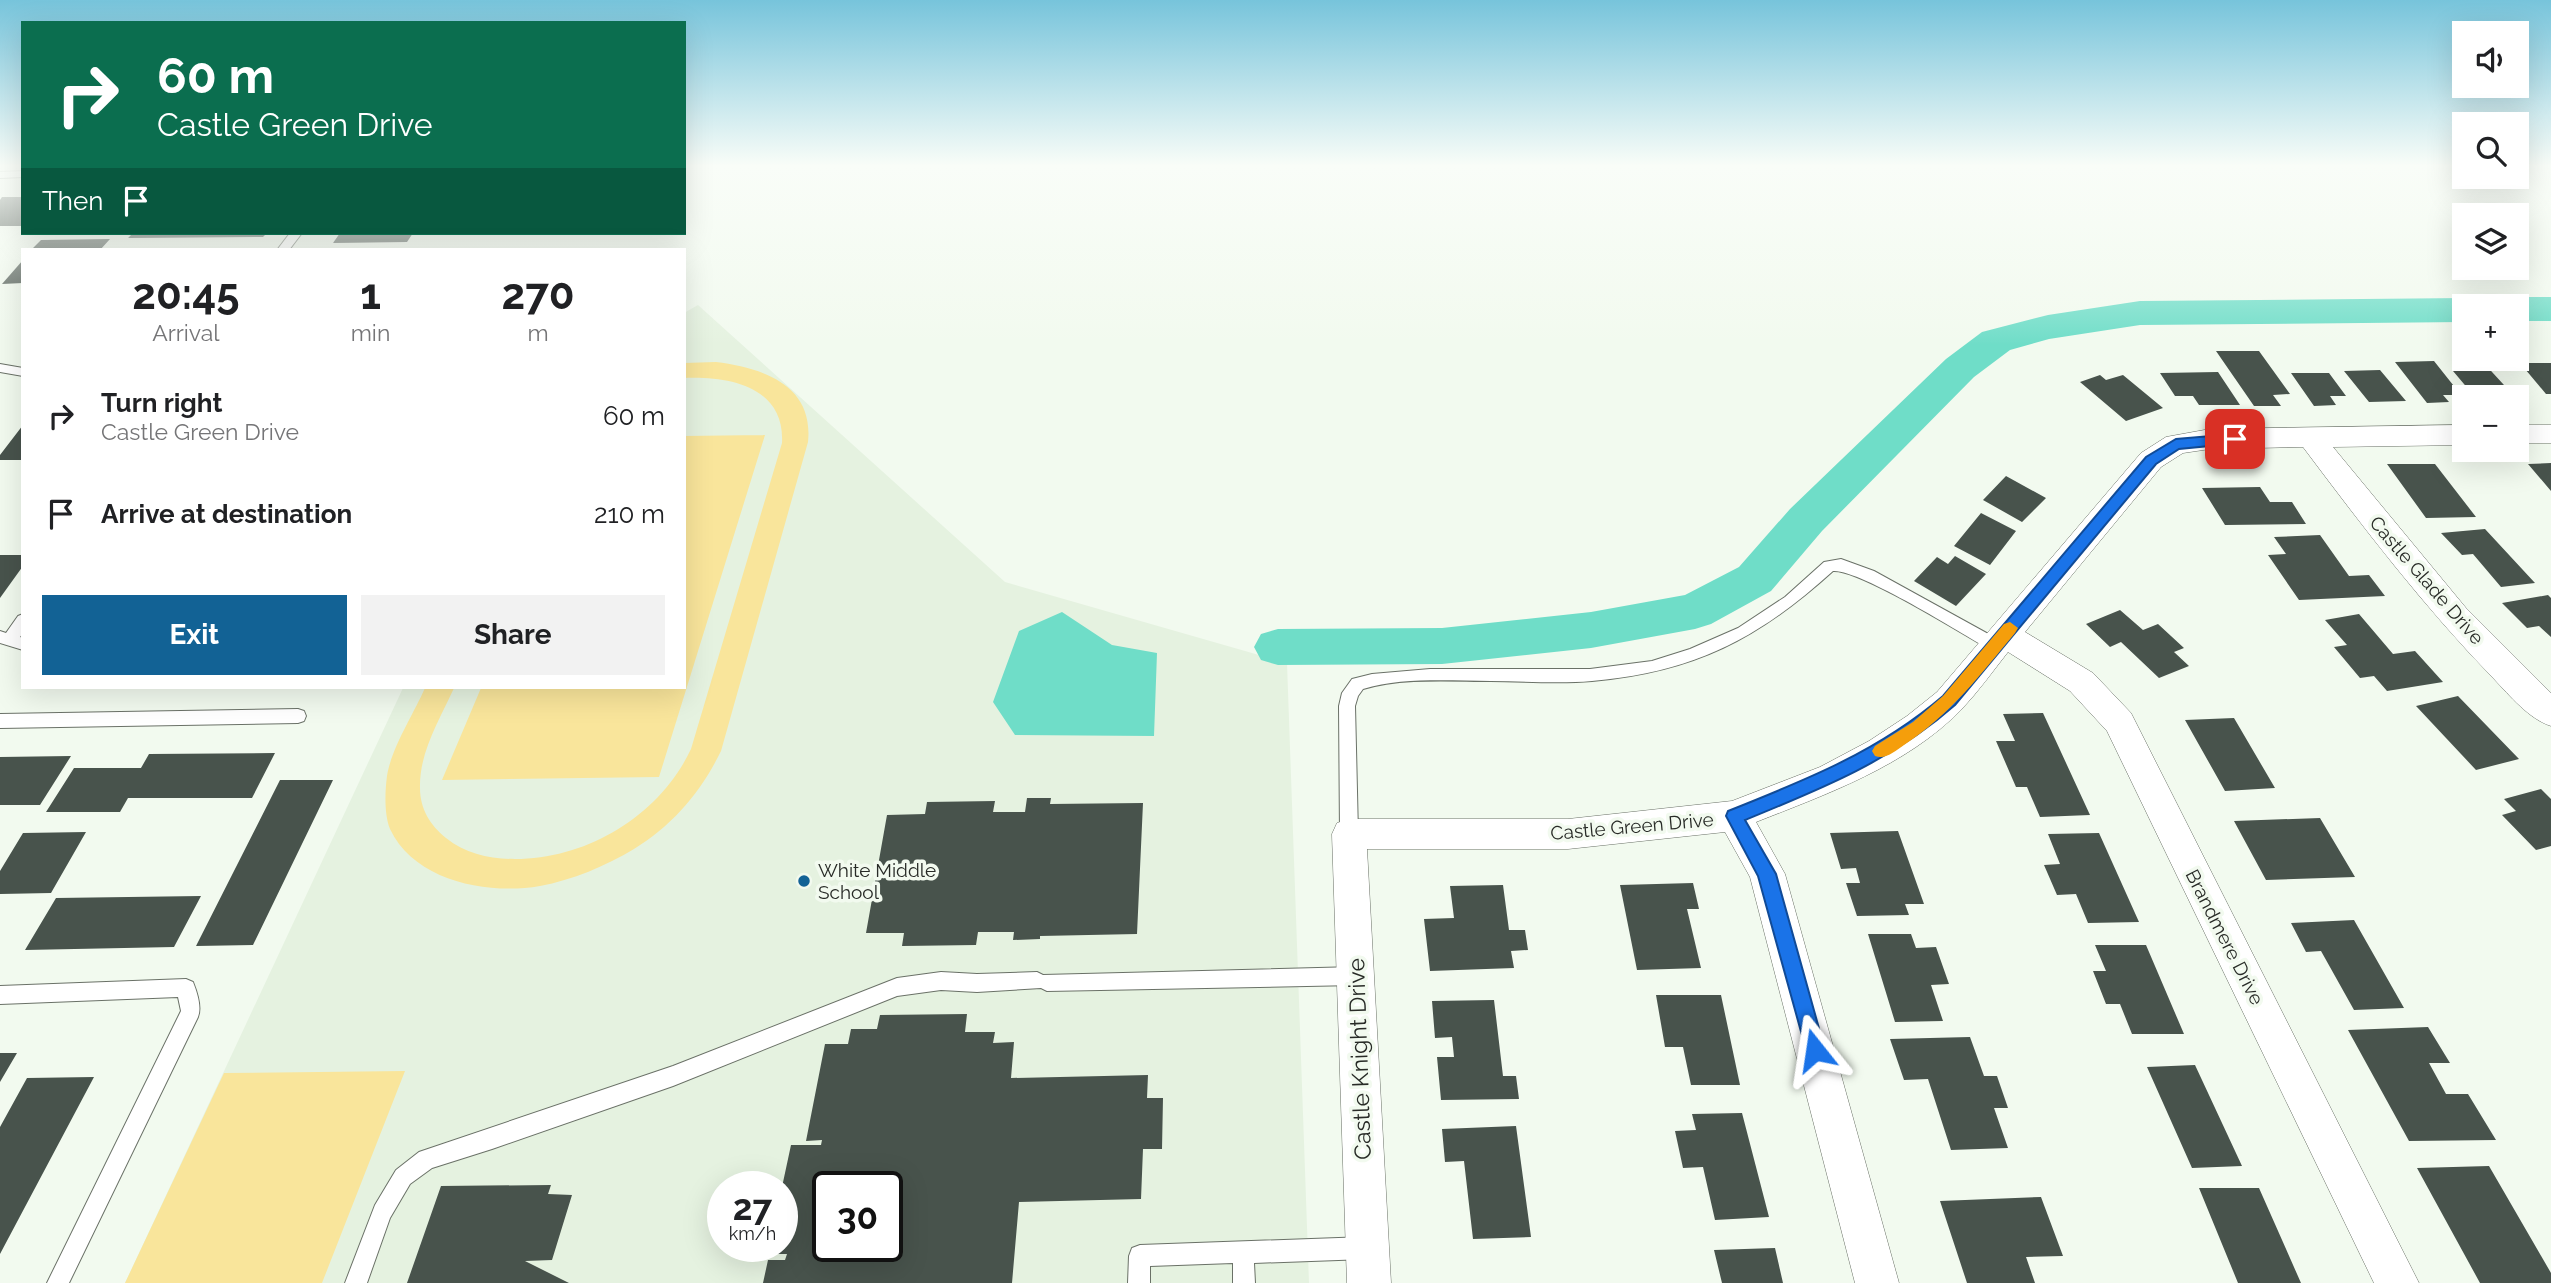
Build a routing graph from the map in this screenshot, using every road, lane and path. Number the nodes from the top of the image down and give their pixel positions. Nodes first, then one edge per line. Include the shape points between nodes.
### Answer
1 (0, 368) edge
2 (21, 372) edge
3 (2529, 434) edge
4 (2551, 434) edge
5 (2452, 435) edge
6 (2312, 439) junction
7 (21, 623) edge
8 (11, 640) edge
9 (2000, 640) junction
10 (2551, 713) edge
11 (298, 716) dead end
12 (0, 721) edge
13 (1734, 816) junction
14 (1349, 834) junction
15 (1356, 976) junction
16 (0, 995) edge
17 (1243, 1252) junction
18 (1368, 1265) edge
19 (58, 1283) edge
20 (356, 1283) edge
21 (1139, 1283) edge
22 (1244, 1283) edge
23 (1877, 1283) edge
24 (2397, 1283) edge

1 - 2 lane
3 - 4 street
5 - 6 street, Castle Green Drive
6 - 9 street, Castle Green Drive via 2210,439 2176,444 2151,460
6 - 10 street, Castle Glade Drive via 2397,551 2501,666
7 - 8 lane
9 - 13 street, Castle Green Drive via 1949,701 1919,726 1832,777
9 - 14 lane via 1841,565 1829,566 1790,601 1744,632 1652,667 1590,675 1430,675 1357,684 1348,706
9 - 24 street, Brandmere Drive via 2084,682 2119,722
11 - 12 lane
13 - 14 street, Castle Green Drive via 1568,834
13 - 23 street via 1767,874
14 - 15 street, Castle Knight Drive
15 - 18 street, Castle Knight Drive
15 - 20 lane via 941,981 897,988 673,1076 426,1159 403,1177 382,1212
16 - 19 lane via 187,988 191,1011
17 - 18 lane
17 - 21 lane via 1140,1256
17 - 22 lane

